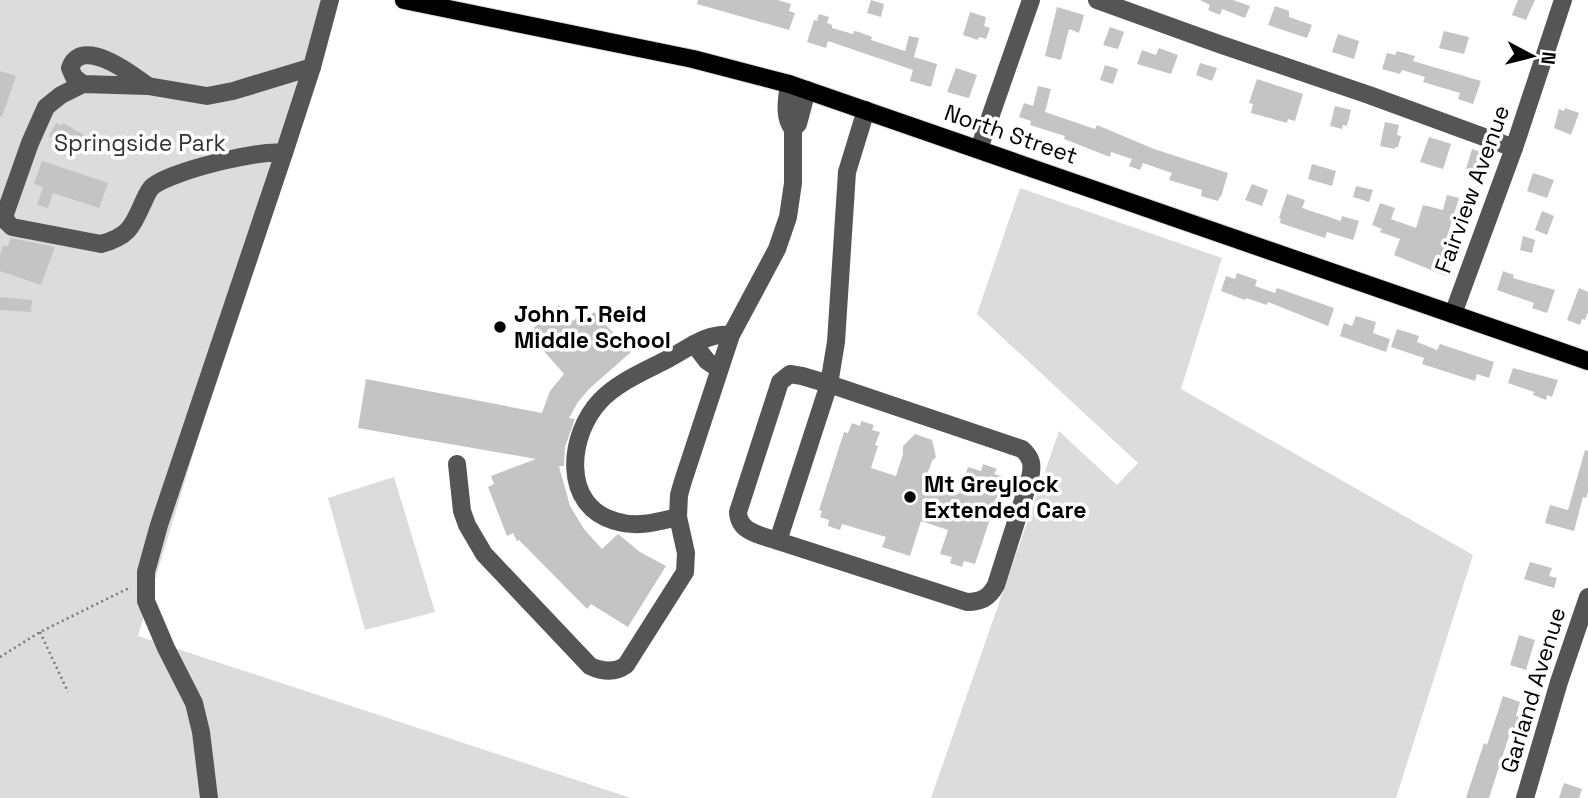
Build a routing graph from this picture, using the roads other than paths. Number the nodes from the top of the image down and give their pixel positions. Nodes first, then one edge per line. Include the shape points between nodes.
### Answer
1 (330, 0) edge
2 (404, 0) edge
3 (1031, 0) edge
4 (1097, 0) edge
5 (1563, 0) edge
6 (427, 2) edge
7 (312, 67) junction
8 (83, 84) junction
9 (789, 85) junction
10 (149, 86) junction
11 (807, 90) junction
12 (866, 110) junction
13 (793, 129) junction
14 (1514, 148) junction
15 (979, 149) junction
16 (284, 153) junction
17 (1453, 314) junction
18 (731, 335) junction
19 (694, 344) junction
20 (1588, 361) edge
21 (719, 369) junction
22 (829, 384) junction
23 (457, 464) dead end
24 (678, 517) junction
25 (778, 541) junction
26 (1588, 597) edge
27 (209, 798) edge
28 (1525, 798) edge

1 - 7 street
2 - 6 main road, North Street
3 - 15 street
4 - 14 street
5 - 14 street, Fairview Avenue
6 - 9 main road, North Street via 693,59
7 - 10 street via 207,96
7 - 16 street
8 - 10 street
8 - 10 street via 71,68 79,57 90,55 106,58
8 - 16 street via 46,107 40,119 5,215 12,227 101,244 132,228 152,187 170,178 234,159
9 - 11 main road, North Street
9 - 13 street via 786,105
11 - 12 main road, North Street
11 - 13 street
12 - 15 main road, North Street
12 - 22 street via 847,172
13 - 18 street via 788,217 777,249
14 - 17 street, Fairview Avenue
15 - 17 main road, North Street
16 - 27 street via 159,525 146,579 146,601 194,703
17 - 20 main road, North Street
18 - 19 street via 712,334
18 - 21 street
19 - 21 street
19 - 24 street via 613,389 600,401 583,426 574,465 585,501 606,519 635,525
21 - 24 street via 680,495
22 - 25 street
22 - 25 street via 796,374 780,382 743,493 738,512 741,526
22 - 25 street via 1022,449 1028,455 1030,478 996,585 985,599 967,603
23 - 24 street via 462,511 484,554 590,666 599,670 620,669 631,660 681,581 687,563
26 - 28 street, Garland Avenue

